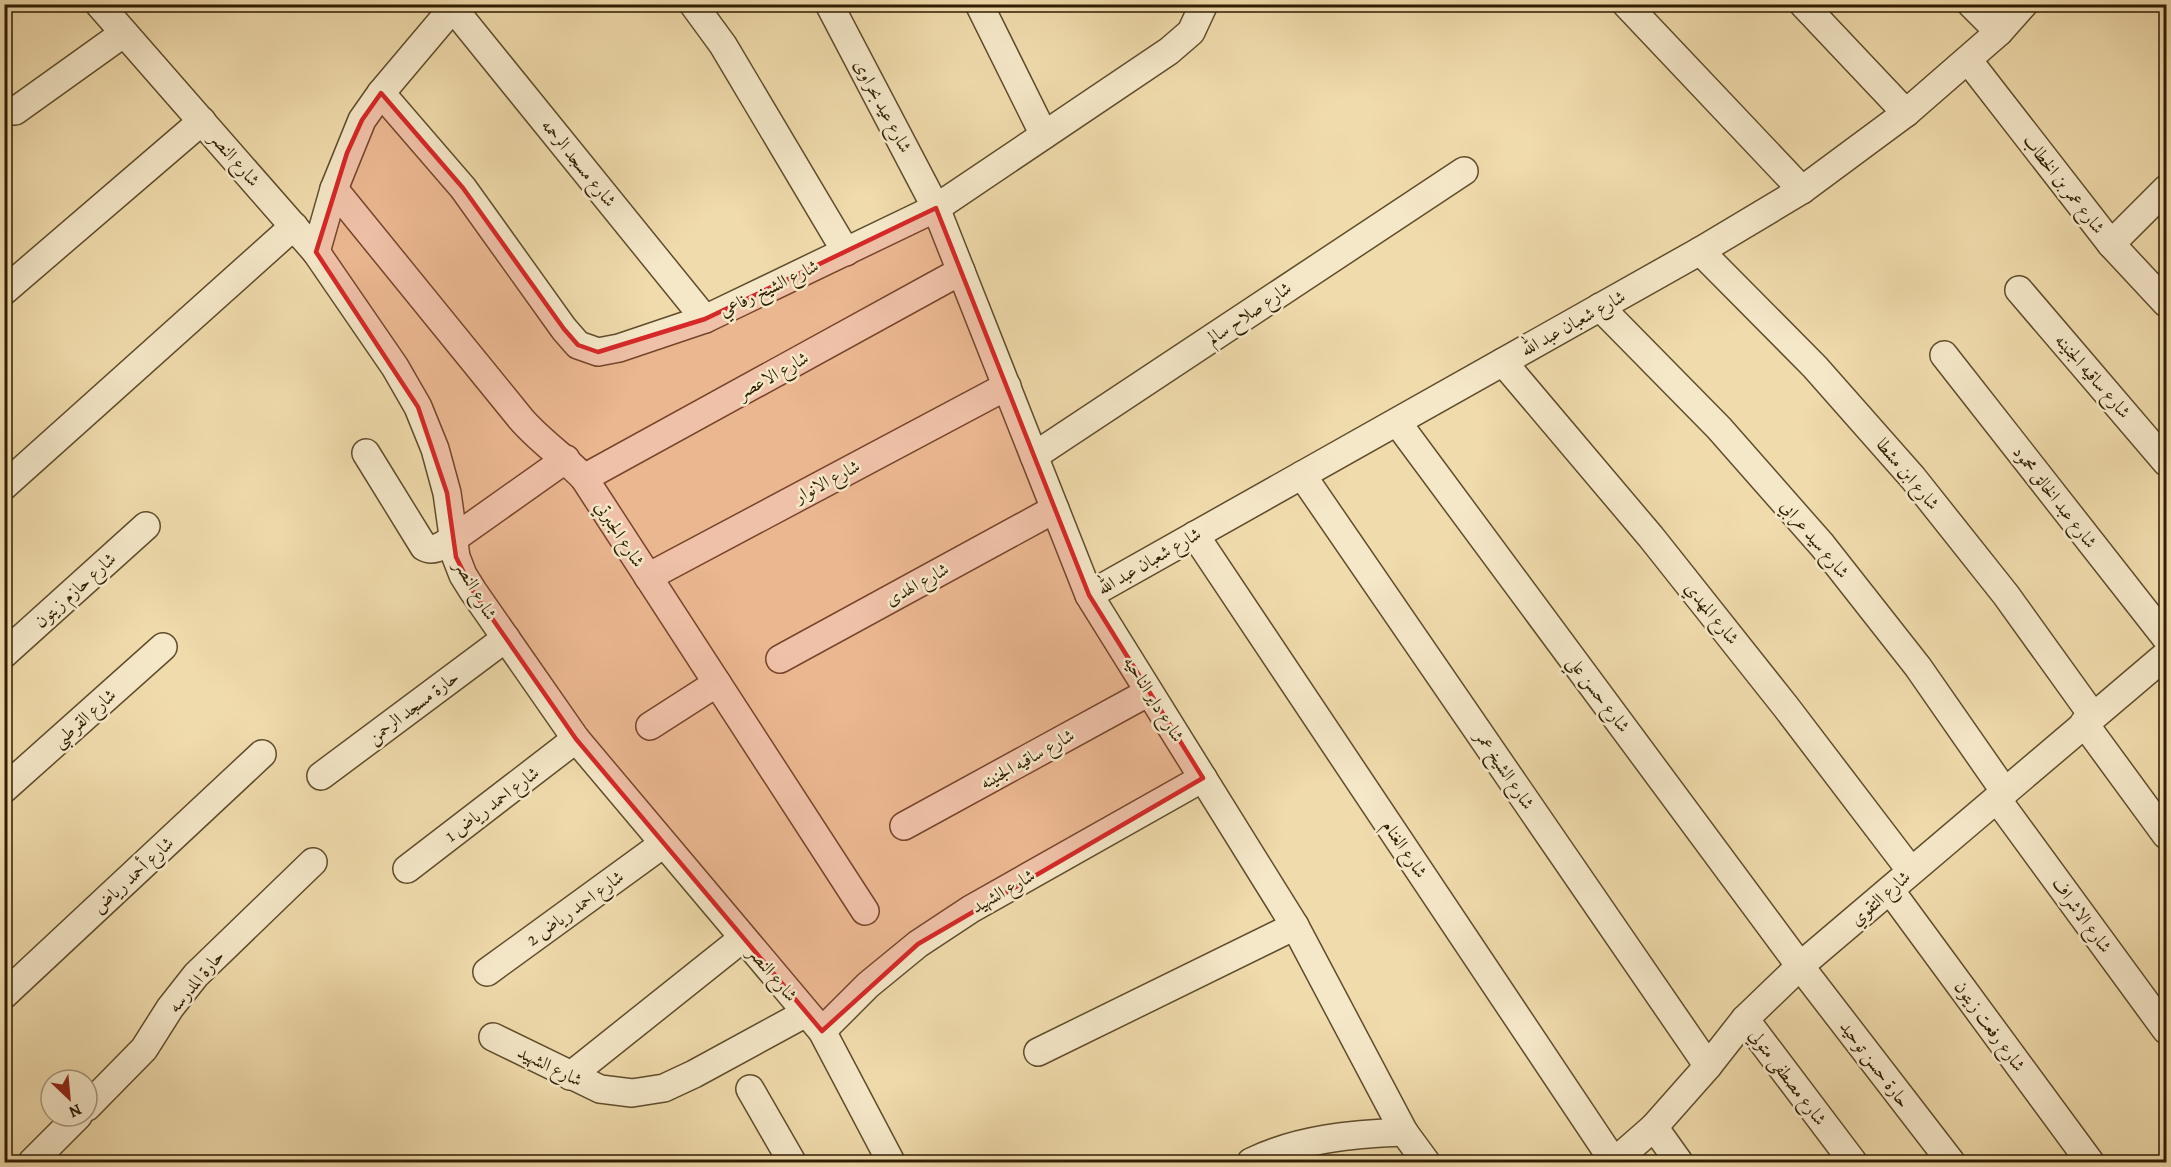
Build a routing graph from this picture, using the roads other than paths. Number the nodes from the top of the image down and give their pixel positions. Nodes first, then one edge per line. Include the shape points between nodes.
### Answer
1 (99, 4) edge
2 (693, 4) edge
3 (829, 4) edge
4 (980, 4) edge
5 (1204, 4) edge
6 (1626, 4) edge
7 (1803, 4) edge
8 (1971, 4) edge
9 (2024, 4) edge
10 (454, 6) edge
11 (1999, 32) junction
12 (124, 33) junction
13 (1968, 60) junction
14 (381, 93) junction
15 (15, 111) dead end
16 (1906, 113) junction
17 (202, 121) junction
18 (1044, 135) junction
19 (1464, 171) dead end
20 (334, 189) junction
21 (2166, 189) edge
22 (1802, 190) junction
23 (936, 208) junction
24 (294, 226) junction
25 (2111, 243) junction
26 (1700, 251) junction
27 (316, 252) junction
28 (846, 252) junction
29 (961, 271) junction
30 (2019, 290) dead end
31 (4, 291) edge
32 (2166, 303) edge
33 (1600, 307) junction
34 (705, 319) junction
35 (1944, 356) dead end
36 (1503, 362) junction
37 (1007, 386) junction
38 (1397, 422) junction
39 (366, 453) dead end
40 (1034, 456) junction
41 (2166, 462) edge
42 (575, 468) junction
43 (1302, 475) junction
44 (4, 486) edge
45 (1055, 509) junction
46 (146, 526) dead end
47 (1195, 535) junction
48 (453, 539) junction
49 (648, 577) junction
50 (1089, 595) junction
51 (506, 638) junction
52 (2166, 638) edge
53 (163, 647) dead end
54 (4, 654) edge
55 (780, 659) dead end
56 (2162, 668) edge
57 (717, 683) junction
58 (1149, 692) junction
59 (2089, 720) junction
60 (650, 726) dead end
61 (576, 739) junction
62 (262, 754) dead end
63 (321, 776) dead end
64 (1203, 778) junction
65 (4, 789) edge
66 (2001, 795) junction
67 (904, 826) dead end
68 (2166, 835) edge
69 (663, 844) junction
70 (313, 862) dead end
71 (407, 869) dead end
72 (1911, 871) junction
73 (1890, 890) junction
74 (865, 911) dead end
75 (1295, 926) junction
76 (743, 938) junction
77 (1800, 966) junction
78 (487, 972) dead end
79 (4, 995) edge
80 (1745, 1019) junction
81 (814, 1022) junction
82 (2166, 1030) edge
83 (493, 1037) dead end
84 (1038, 1052) dead end
85 (1708, 1066) junction
86 (570, 1076) junction
87 (750, 1089) dead end
88 (99, 1095) edge
89 (1654, 1127) junction
90 (66, 1128) edge
91 (1404, 1132) junction
92 (32, 1162) edge
93 (792, 1162) edge
94 (891, 1162) edge
95 (1251, 1162) edge
96 (1426, 1162) edge
97 (1614, 1162) edge
98 (1679, 1162) edge
99 (1853, 1162) edge
100 (1951, 1162) edge
101 (2090, 1162) edge

1 - 12 street, شارع النصر
2 - 28 street via 723,45
3 - 23 street, شارع عيد بحراوى
4 - 18 street
5 - 18 street, شارع الشيخ رفاعي via 1191,32 1169,51
6 - 22 street
7 - 16 street
8 - 11 street
9 - 11 street, شارع شعبان عبد الله
10 - 14 street
10 - 34 street, شارع مسجد الرحمه
11 - 13 street, شارع شعبان عبد الله
12 - 15 street
12 - 17 street, شارع النصر
13 - 16 street, شارع شعبان عبد الله
13 - 25 street, شارع عمر بن الخطاب
14 - 20 street via 362,120
14 - 34 street, شارع الشيخ رفاعي via 463,188 578,345 598,352 619,348
16 - 22 street, شارع شعبان عبد الله
17 - 24 street, شارع النصر
17 - 31 street
18 - 23 street, شارع الشيخ رفاعي
19 - 40 street, شارع صلاح سالم
20 - 27 street
20 - 42 street, شارع الجبرتي via 521,419
21 - 25 street
22 - 26 street, شارع شعبان عبد الله
23 - 28 street, شارع الشيخ رفاعي
23 - 29 street, شارع داير الناحيه
24 - 27 street, شارع النصر
24 - 44 street
25 - 32 street, شارع عمر بن الخطاب
26 - 33 street, شارع شعبان عبد الله
26 - 59 street, شارع ابن مشطا via 1815,367 1913,478 2007,595
27 - 48 street, شارع النصر via 418,407 447,493
28 - 34 street, شارع الشيخ رفاعي
29 - 37 street, شارع داير الناحيه
29 - 42 street, شارع الاعصر
30 - 41 street, شارع ساقيه الجنينه
33 - 36 street, شارع شعبان عبد الله
33 - 66 street, شارع سيد عرابي via 1719,428 1822,545 1918,667
35 - 52 street, شارع عبد الخالق محمود
36 - 38 street, شارع شعبان عبد الله
36 - 72 street, شارع المهدي via 1666,555
37 - 40 street, شارع داير الناحيه
37 - 49 street, شارع الانوار
38 - 43 street, شارع شعبان عبد الله
38 - 77 street, شارع حسن علي
39 - 48 street, شارع الاعصر via 427,549
40 - 45 street, شارع داير الناحيه
42 - 48 street, شارع الاعصر
42 - 49 street, شارع الجبرتي
43 - 47 street, شارع شعبان عبد الله
43 - 85 street, شارع الشيخ عمر
45 - 50 street, شارع داير الناحيه
45 - 55 street, شارع الهدى
46 - 54 street, شارع حازم زيتون
47 - 50 street, شارع شعبان عبد الله
47 - 97 street, شارع الغنام
48 - 51 street, شارع النصر via 463,575
49 - 57 street, شارع الجبرتي
50 - 58 street, شارع داير الناحيه
51 - 61 street, شارع النصر
51 - 63 street, حارة مسجد الرحمن
53 - 65 street, شارع القرطبى
56 - 59 street, شارع التقوي
57 - 60 street
57 - 74 street, شارع الجبرتي
58 - 64 street, شارع داير الناحيه
58 - 67 street, شارع ساقيه الجنينه
59 - 66 street, شارع التقوي
59 - 68 street, شارع ابن مشطا
61 - 69 street, شارع النصر
61 - 71 street, شارع احمد رياض 1
62 - 79 street, شارع أحمد رياض
64 - 75 street, شارع داير الناحيه
64 - 81 street, شارع الشهيد via 971,909
66 - 72 street, شارع التقوي
66 - 82 street, شارع الاشراف
69 - 76 street, شارع النصر
69 - 78 street, شارع احمد رياض 2
70 - 88 street, حارة المدرسه via 196,975 144,1049
72 - 73 street, شارع التقوي
73 - 77 street, شارع التقوي
73 - 101 street, شارع رفعت زيتون
75 - 84 street
75 - 91 street, شارع داير الناحيه
76 - 81 street, شارع النصر
76 - 86 street
77 - 80 street, شارع التقوي
77 - 100 street, حارة حسن توحيد
80 - 85 street, شارع التقوي
80 - 99 street, شارع مصطفى متولي
81 - 86 street, شارع الشهيد via 664,1088 632,1093 600,1089
81 - 94 street, شارع النصر
83 - 86 street, شارع الشهيد
85 - 89 street, شارع التقوي
87 - 93 street
89 - 97 street, شارع التقوي
89 - 98 street
90 - 92 street
91 - 95 street via 1306,1143
91 - 96 street, شارع داير الناحيه

